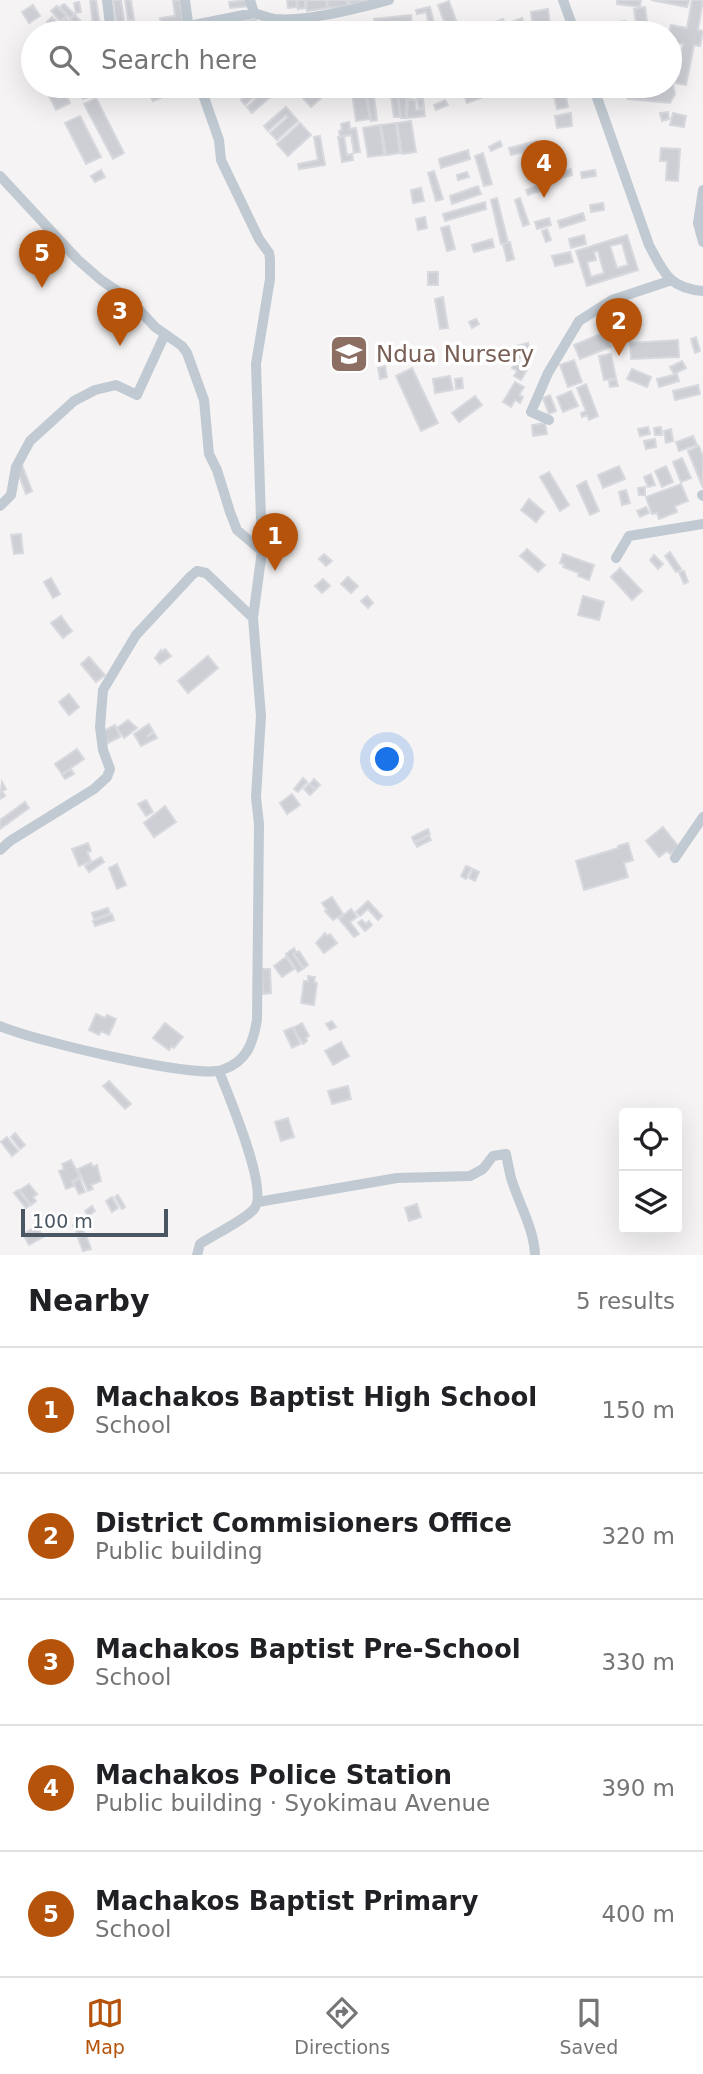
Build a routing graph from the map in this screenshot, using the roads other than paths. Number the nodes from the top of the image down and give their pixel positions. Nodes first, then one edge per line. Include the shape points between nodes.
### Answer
1 (107, 0) edge
2 (185, 0) edge
3 (250, 0) edge
4 (389, 0) edge
5 (563, 0) edge
6 (254, 13) junction
7 (110, 21) edge
8 (188, 21) edge
9 (223, 21) edge
10 (570, 21) edge
11 (204, 98) edge
12 (597, 98) edge
13 (0, 176) edge
14 (703, 190) edge
15 (703, 242) edge
16 (672, 281) junction
17 (703, 291) edge
18 (165, 334) junction
19 (550, 420) dead end
20 (0, 506) edge
21 (703, 524) edge
22 (262, 551) junction
23 (616, 558) dead end
24 (253, 618) junction
25 (703, 817) edge
26 (0, 850) edge
27 (675, 858) dead end
28 (0, 1026) edge
29 (219, 1071) junction
30 (258, 1202) junction
31 (197, 1255) edge
32 (535, 1255) edge

1 - 7 street
2 - 8 street
3 - 6 street
4 - 6 street via 287,20
5 - 10 street
6 - 9 street
11 - 22 street via 221,159 270,259 256,364
12 - 16 street via 649,245
13 - 18 street via 77,259
14 - 15 street via 698,223
16 - 17 street via 684,289
16 - 19 street via 612,300 579,321 531,412
18 - 20 street via 136,395 116,385 95,390 67,407 30,441 16,467 11,495
18 - 22 street via 187,353 204,400 209,454 237,530
21 - 23 street via 629,536
22 - 24 street
24 - 26 street via 206,573 197,571 191,576 136,635 103,690 100,727 110,769 107,777
24 - 29 street via 261,716 256,797 257,1020 242,1060
25 - 27 street
28 - 29 street via 108,1055
29 - 30 street via 258,1184
30 - 31 street via 252,1211 200,1244
30 - 32 street via 397,1178 470,1176 493,1156 506,1154

